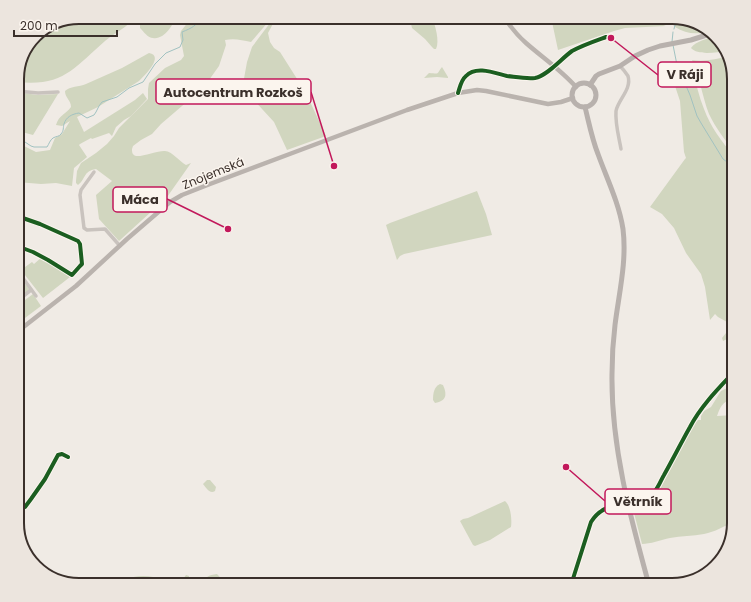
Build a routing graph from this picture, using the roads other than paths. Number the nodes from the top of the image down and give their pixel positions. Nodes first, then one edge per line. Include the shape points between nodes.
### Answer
1 (509, 24) edge
2 (705, 36) edge
3 (606, 37) dead end
4 (620, 66) junction
5 (590, 85) junction
6 (576, 87) junction
7 (24, 91) edge
8 (58, 92) dead end
9 (458, 93) junction
10 (573, 98) junction
11 (585, 107) junction
12 (621, 149) dead end
13 (94, 172) dead end
14 (24, 218) edge
15 (120, 246) junction
16 (24, 249) edge
17 (24, 280) edge
18 (31, 290) junction
19 (24, 296) edge
20 (36, 296) dead end
21 (24, 327) edge
22 (727, 380) edge
23 (68, 458) dead end
24 (24, 508) edge
25 (574, 578) edge
26 (647, 578) edge

1 - 6 main road via 527,44
2 - 4 main road via 652,48
3 - 9 street, bridge via 572,51 538,77 476,71 465,76
4 - 5 main road via 599,74
4 - 12 street via 628,76 629,82 616,110
5 - 6 main road via 583,83
5 - 11 main road via 595,90 596,98 592,104
6 - 10 main road via 572,93
7 - 8 street
9 - 10 main road, Znojemská via 486,91 548,104
9 - 15 main road, Znojemská via 186,194 170,202
10 - 11 main road via 578,106
11 - 26 main road via 623,229 623,272 612,356 613,420 626,498
13 - 15 street via 80,191 84,228 105,229
14 - 16 street via 78,241 82,261 70,275 48,260
15 - 21 main road, Znojemská via 76,286
17 - 18 street
18 - 19 street
18 - 20 street
22 - 25 street, bridge via 694,420 655,491 634,501 608,507 591,522
23 - 24 street via 60,454 56,456 45,479

